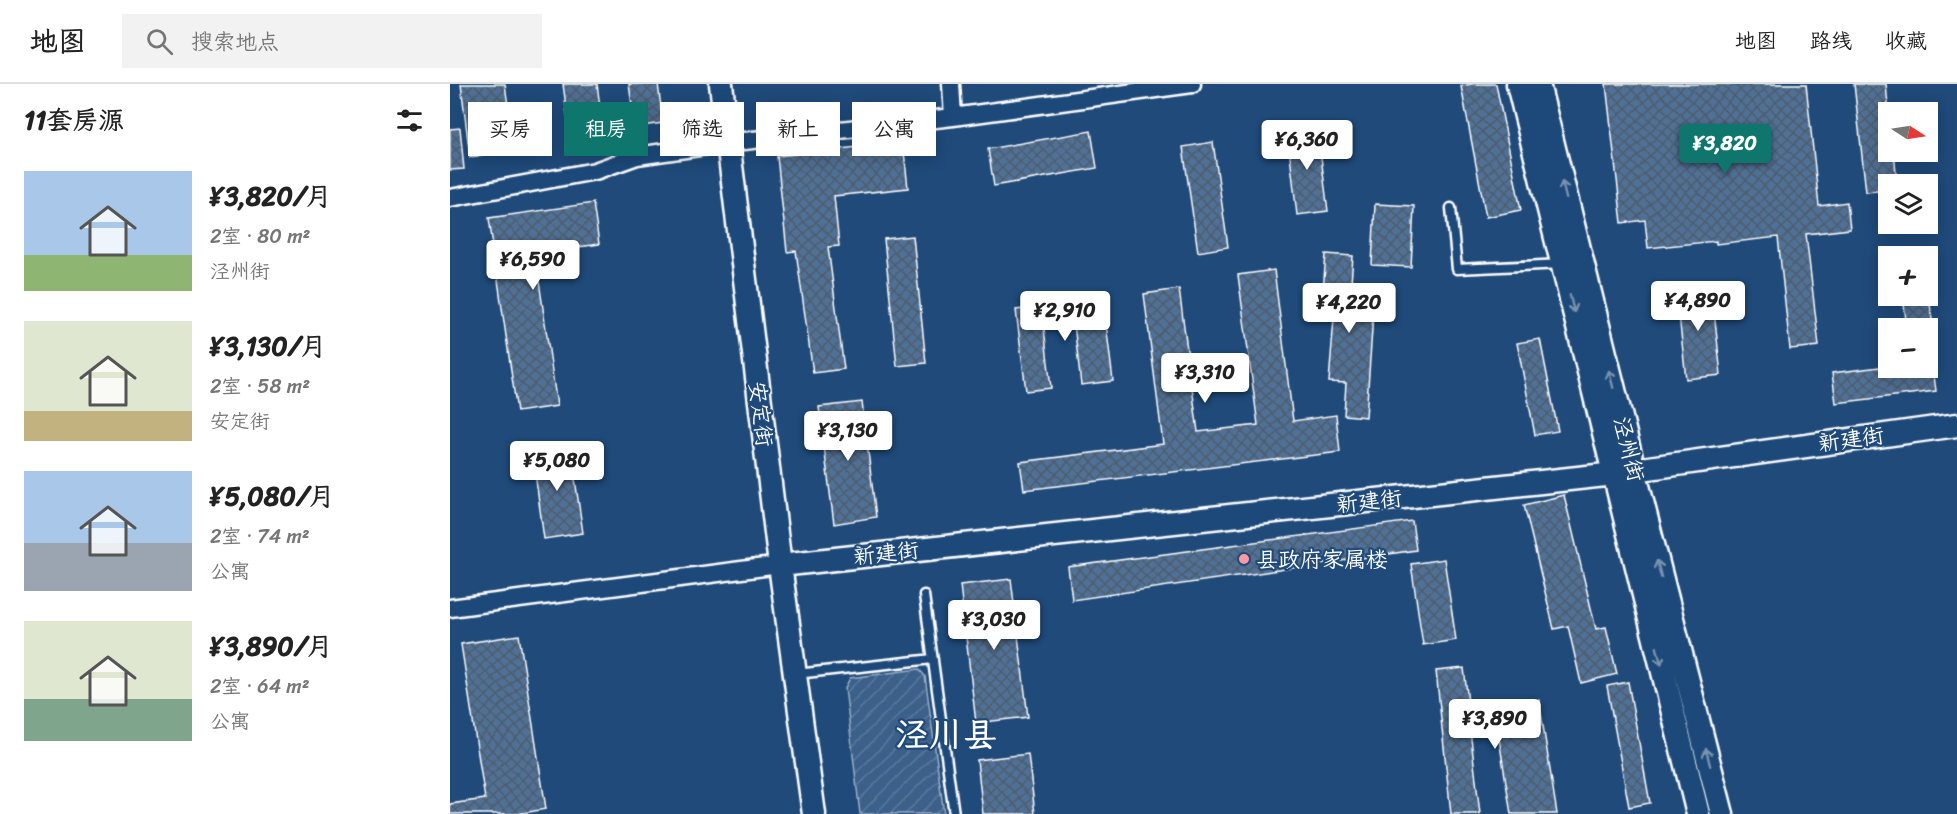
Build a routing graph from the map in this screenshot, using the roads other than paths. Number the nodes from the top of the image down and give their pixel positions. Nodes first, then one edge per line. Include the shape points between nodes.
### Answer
1 (721, 84) edge
2 (951, 84) edge
3 (1192, 84) edge
4 (1518, 84) edge
5 (1538, 84) edge
6 (723, 102) edge
7 (953, 117) junction
8 (744, 141) edge
9 (660, 153) edge
10 (729, 156) edge
11 (450, 198) edge
12 (1451, 208) dead end
13 (1562, 264) junction
14 (1957, 425) edge
15 (1624, 472) junction
16 (780, 565) junction
17 (924, 595) dead end
18 (450, 608) edge
19 (933, 659) junction
20 (795, 674) junction
21 (814, 814) edge
22 (954, 814) edge
23 (1698, 814) edge
24 (1722, 814) edge

1 - 6 street, 安定街
2 - 7 street
3 - 7 street
4 - 13 street, 泾州街
15 -> 5 street, 泾州街
7 - 8 street
9 - 11 street via 637,156 595,171
10 - 16 street, 安定街
12 - 13 lane via 1457,269
13 -> 15 street, 泾州街
14 - 15 street, 新建街
15 - 16 street, 新建街
15 -> 23 street, 泾州街
24 -> 15 street, 泾州街
16 - 18 street
16 - 20 street, 安定街
17 - 19 lane
19 - 20 lane
19 - 22 lane
20 - 21 street, 安定街

